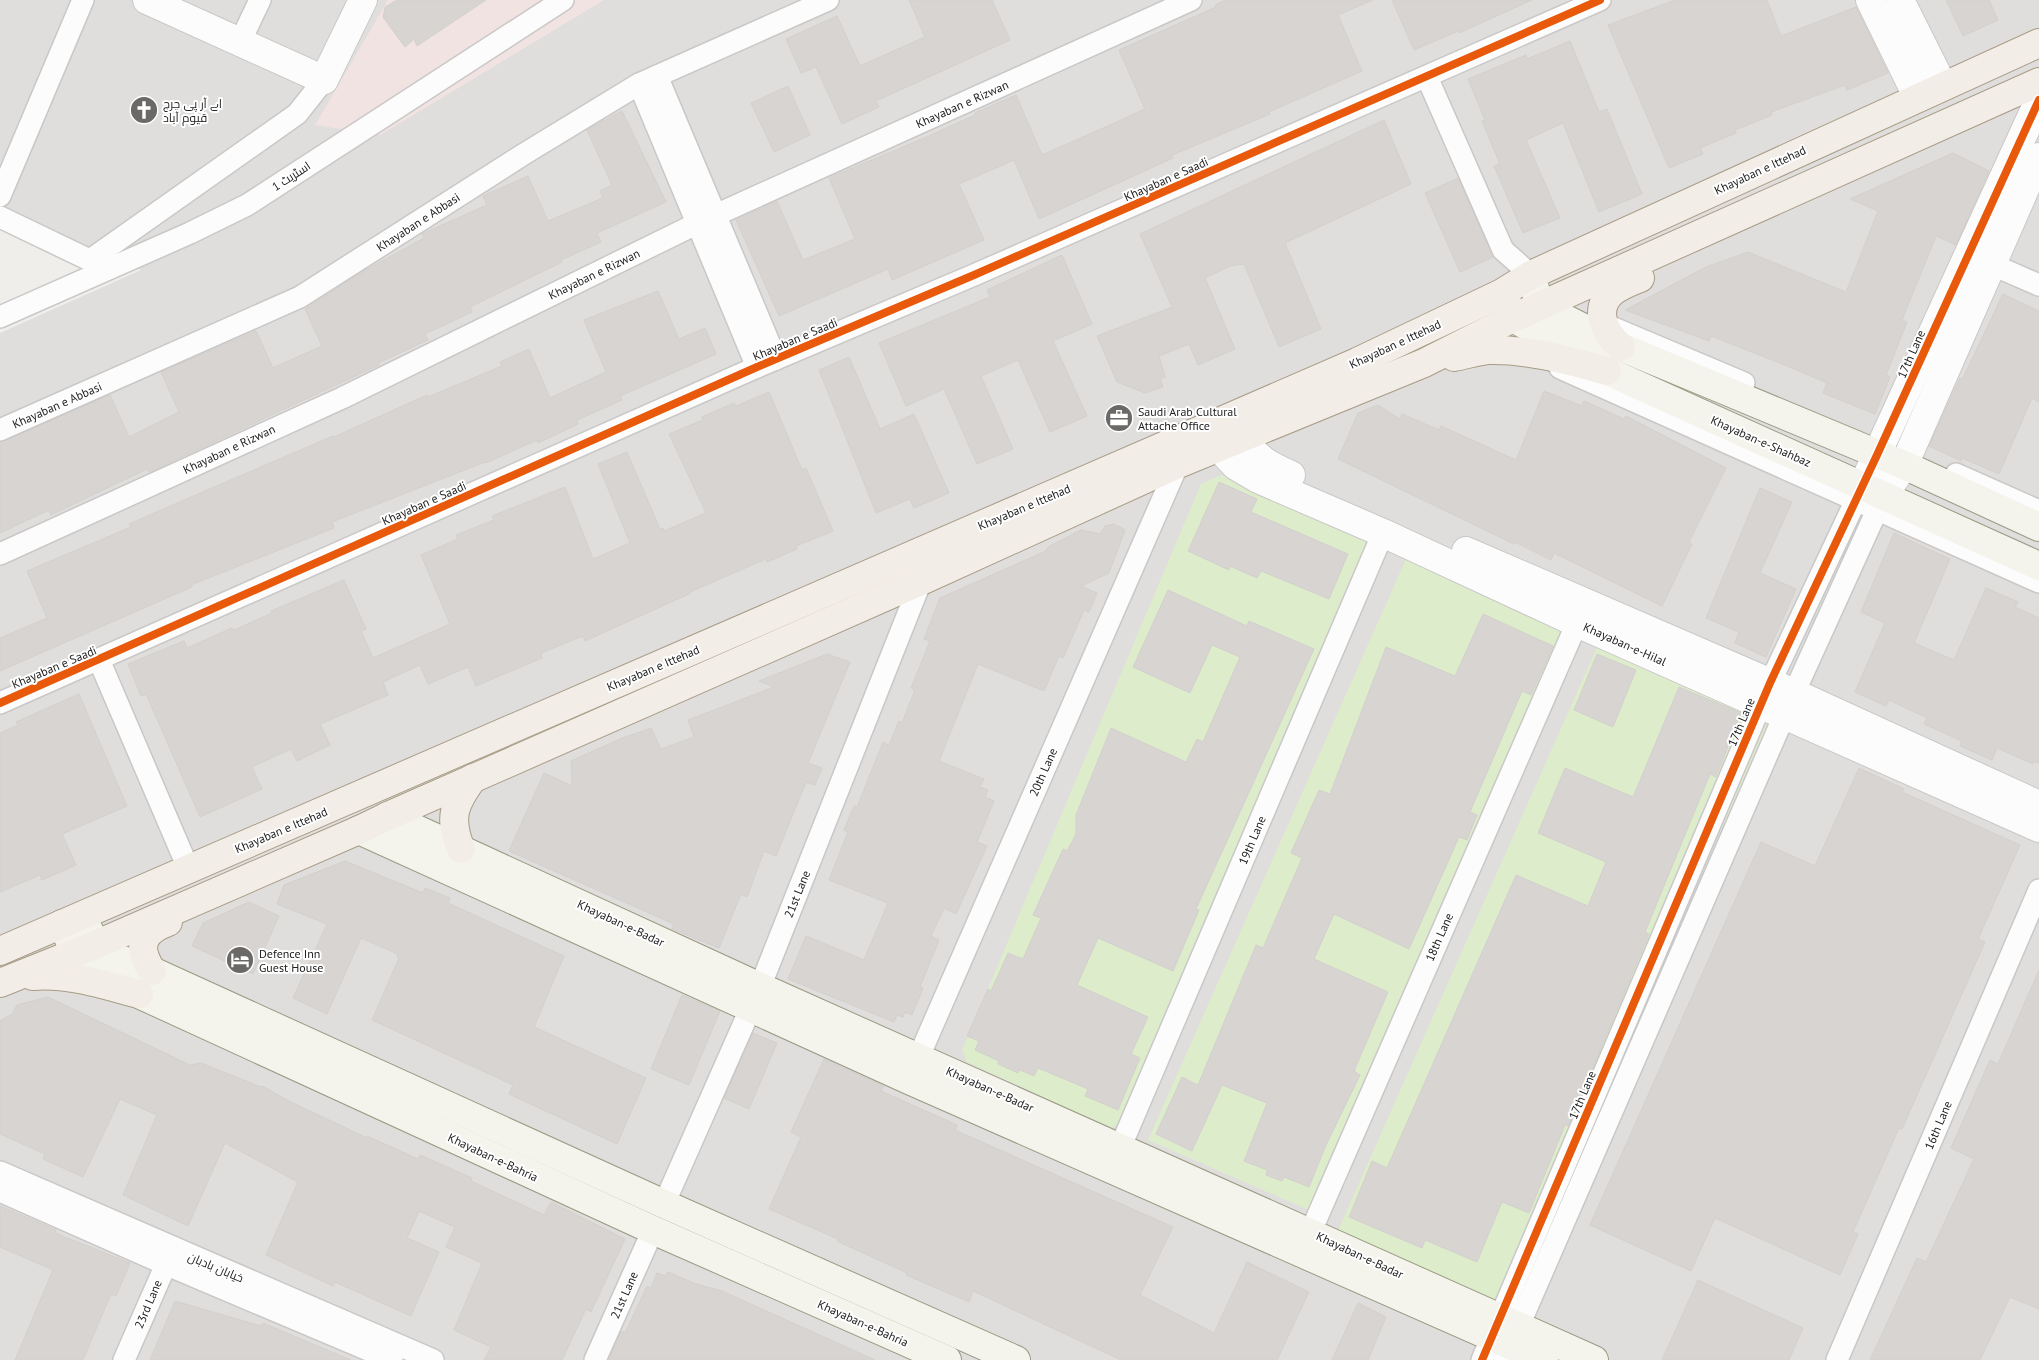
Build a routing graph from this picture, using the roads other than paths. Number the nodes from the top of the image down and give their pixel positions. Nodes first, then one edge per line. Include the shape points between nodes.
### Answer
1 (83, 0) edge
2 (260, 0) edge
3 (363, 0) edge
4 (563, 0) edge
5 (828, 0) edge
6 (1191, 0) edge
7 (1600, 0) edge
8 (1870, 0) edge
9 (1900, 0) edge
10 (161, 3) edge
11 (240, 42) junction
12 (2039, 43) edge
13 (1427, 77) junction
14 (324, 80) junction
15 (648, 80) junction
16 (2039, 82) edge
17 (1943, 86) junction
18 (1918, 98) junction
19 (2039, 100) edge
20 (2039, 158) edge
21 (0, 196) edge
22 (0, 217) edge
23 (707, 219) junction
24 (1677, 244) junction
25 (1503, 250) junction
26 (90, 260) junction
27 (1993, 265) junction
28 (109, 269) junction
29 (1531, 275) junction
30 (2039, 285) edge
31 (1502, 293) junction
32 (1540, 306) junction
33 (0, 317) edge
34 (1513, 318) junction
35 (1604, 324) junction
36 (1621, 347) junction
37 (1523, 351) junction
38 (776, 359) junction
39 (1424, 363) junction
40 (757, 367) junction
41 (1607, 371) junction
42 (0, 430) edge
43 (1244, 436) junction
44 (1218, 447) junction
45 (1880, 449) junction
46 (1906, 459) junction
47 (1178, 464) junction
48 (1870, 499) junction
49 (2039, 511) edge
50 (2039, 527) edge
51 (1384, 533) junction
52 (0, 554) edge
53 (2039, 566) edge
54 (921, 581) junction
55 (2039, 582) edge
56 (1577, 623) junction
57 (99, 660) junction
58 (1778, 698) junction
59 (0, 703) edge
60 (473, 778) junction
61 (2039, 805) edge
62 (388, 816) junction
63 (2039, 828) edge
64 (359, 830) junction
65 (461, 849) junction
66 (189, 870) junction
67 (262, 872) junction
68 (2039, 890) edge
69 (72, 920) junction
70 (0, 950) edge
71 (94, 955) junction
72 (146, 982) junction
73 (0, 983) edge
74 (756, 997) junction
75 (914, 1068) junction
76 (1120, 1148) junction
77 (0, 1172) edge
78 (0, 1191) edge
79 (664, 1204) junction
80 (652, 1230) junction
81 (1306, 1242) junction
82 (169, 1256) junction
83 (1501, 1341) edge
84 (357, 1353) edge
85 (124, 1360) edge
86 (392, 1360) edge
87 (434, 1360) edge
88 (595, 1360) edge
89 (947, 1360) edge
90 (1016, 1360) edge
91 (1544, 1360) edge
92 (1594, 1360) edge
93 (1837, 1360) edge

1 - 21 street
2 - 11 street
3 - 14 street
4 - 28 street, اسٹریٹ 1 via 247,205
5 - 15 street, Khayaban e Abbasi
6 - 23 street, Khayaban e Rizwan
7 - 13 street, Khayaban e Saadi
8 - 18 street
9 - 17 street
10 - 11 street
11 - 14 street
12 - 17 main road, Khayaban e Ittehad
13 - 25 street
13 - 38 street, Khayaban e Saadi
14 - 26 street via 297,114
15 - 23 street
15 - 42 street, Khayaban e Abbasi via 524,154 300,297
16 - 24 main road, Khayaban e Ittehad
17 - 18 main road, Khayaban e Ittehad
18 - 29 main road, Khayaban e Ittehad
19 - 45 street, 17th Lane
20 - 27 street, 17th Lane
22 - 26 street
23 - 38 street
23 - 40 street
23 - 52 street, Khayaban e Rizwan via 342,398
24 - 32 main road, Khayaban e Ittehad
24 - 35 main road via 1665,268 1612,292 1603,307
25 - 29 street
25 - 31 street
26 - 28 street
27 - 30 street
27 - 46 street, 17th Lane
28 - 33 street, اسٹریٹ 1
29 - 31 main road, Khayaban e Ittehad
29 - 32 main road
31 - 34 main road
31 - 66 main road, Khayaban e Ittehad via 1357,362
32 - 34 main road, Khayaban e Ittehad
32 - 36 main road
34 - 39 main road, Khayaban e Ittehad
34 - 41 main road, Khayaban-e-Shahbaz
35 - 36 main road via 1611,339
35 - 45 street
36 - 45 main road
37 - 39 main road via 1486,350
37 - 41 main road
37 - 48 street
38 - 40 street, Khayaban e Saadi
39 - 43 main road, Khayaban e Ittehad
40 - 57 street, Khayaban e Saadi
41 - 48 main road, Khayaban-e-Shahbaz
43 - 44 main road, Khayaban e Ittehad
43 - 58 street via 1252,453 1281,470
44 - 47 main road, Khayaban e Ittehad
44 - 51 street, Khayaban-e-Hilal via 1248,474
45 - 46 main road
45 - 48 street, 17th Lane
46 - 48 street, 17th Lane
46 - 49 street
46 - 50 main road
47 - 54 main road, Khayaban e Ittehad
47 - 75 street, 20th Lane
48 - 53 main road, Khayaban-e-Shahbaz
48 - 55 street
48 - 58 street, 17th Lane
51 - 56 street, Khayaban-e-Hilal
51 - 76 street, 19th Lane
54 - 60 main road, Khayaban e Ittehad
54 - 74 street, 21st Lane
56 - 58 street, Khayaban-e-Hilal
56 - 81 street, 18th Lane
57 - 59 street, Khayaban e Saadi
57 - 66 street
58 - 61 street
58 - 63 street, Khayaban-e-Hilal
58 - 83 street, 17th Lane
60 - 62 main road, Khayaban e Ittehad
60 - 65 main road via 455,807 455,836
62 - 64 main road, Khayaban e Ittehad
62 - 65 main road, Khayaban-e-Badar
64 - 67 main road, Khayaban e Ittehad
64 - 74 main road, Khayaban-e-Badar
65 - 74 main road, Khayaban-e-Badar
66 - 69 main road, Khayaban e Ittehad
67 - 71 main road, Khayaban e Ittehad
67 - 72 main road via 254,886 152,928 143,943
68 - 93 street, 16th Lane
69 - 70 main road, Khayaban e Ittehad
69 - 71 main road
69 - 71 main road via 93,920 96,930
71 - 72 main road, Khayaban-e-Bahria
71 - 73 main road, Khayaban e Ittehad
72 - 73 main road via 53,975
72 - 79 main road, Khayaban-e-Bahria
72 - 80 main road, Khayaban-e-Bahria
74 - 75 main road, Khayaban-e-Badar
74 - 79 street, 21st Lane
75 - 76 main road, Khayaban-e-Badar
75 - 81 main road, Khayaban-e-Badar
76 - 81 main road, Khayaban-e-Badar
77 - 82 street, خیابان بادبان
78 - 82 street, خیابان بادبان
79 - 90 main road, Khayaban-e-Bahria
80 - 88 street, 21st Lane
80 - 89 main road, Khayaban-e-Bahria
81 - 83 main road, Khayaban-e-Badar
82 - 84 street, خیابان بادبان
82 - 85 street, 23rd Lane
82 - 87 street, خیابان بادبان
83 - 91 main road, Khayaban-e-Badar
83 - 92 main road, Khayaban-e-Badar
84 - 86 street, خیابان بادبان

